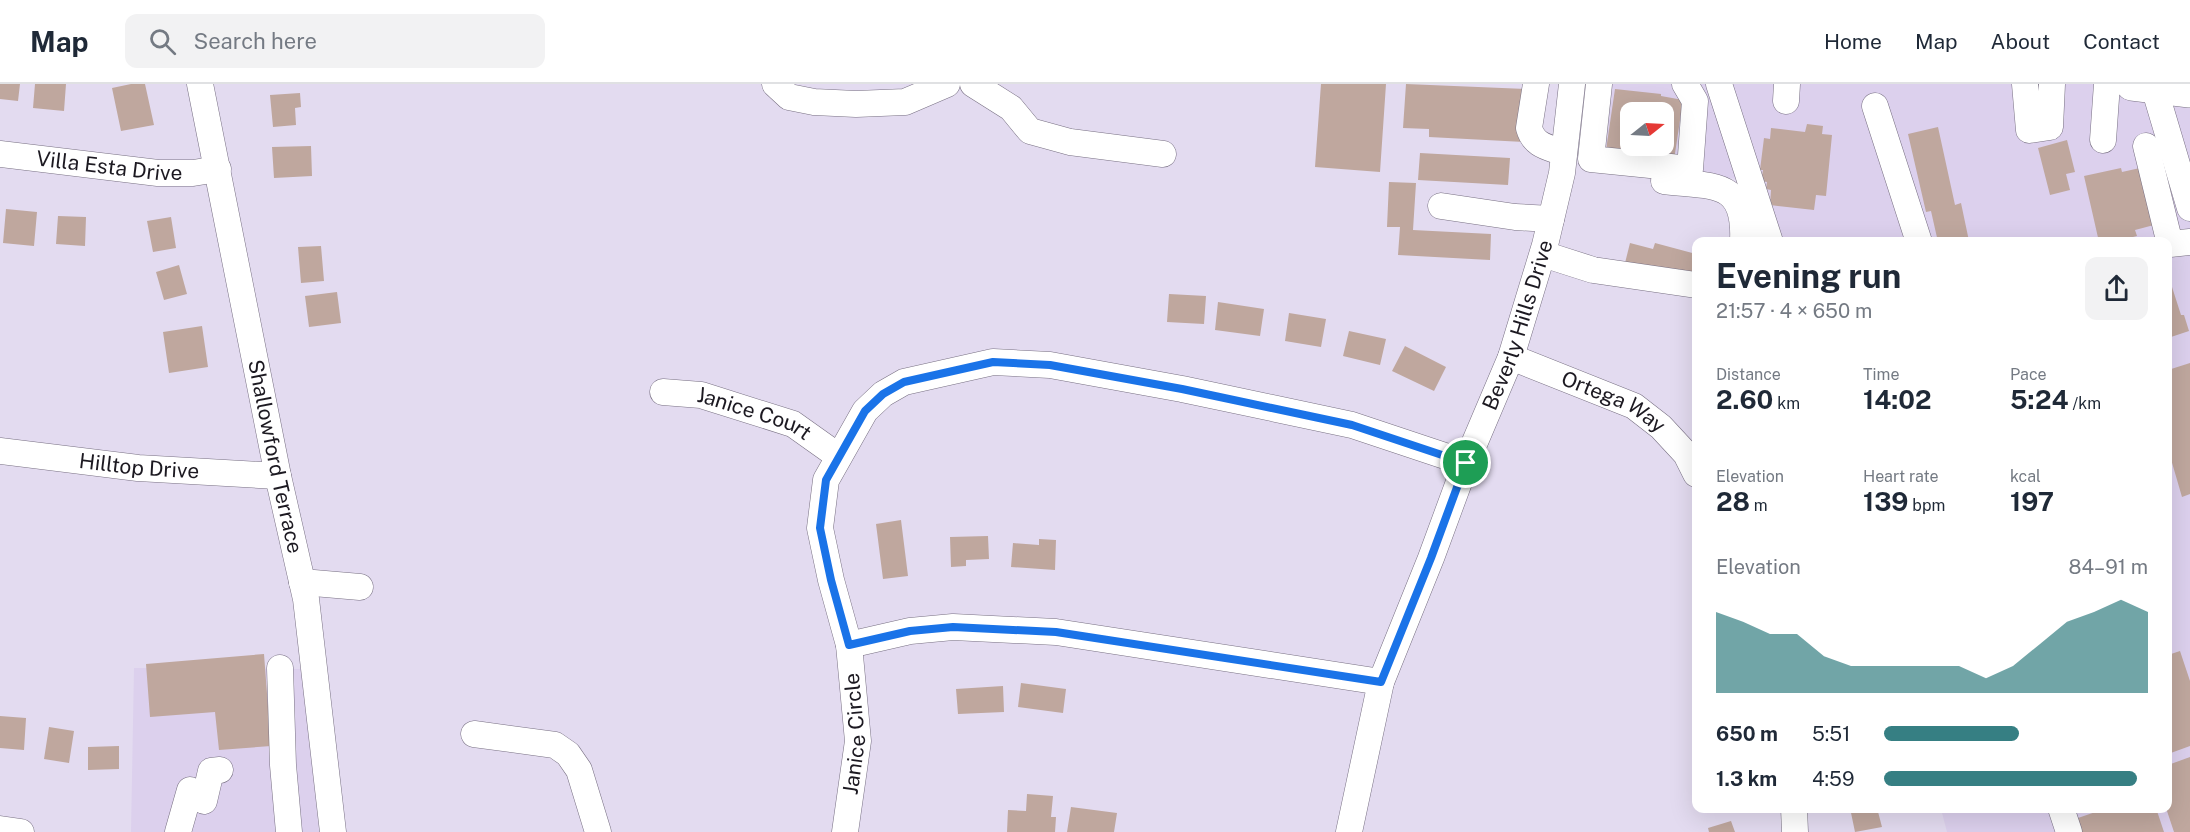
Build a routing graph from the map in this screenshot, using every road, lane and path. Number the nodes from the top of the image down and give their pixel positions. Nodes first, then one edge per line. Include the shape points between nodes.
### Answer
1 (200, 84) edge
2 (775, 84) edge
3 (947, 84) edge
4 (973, 84) edge
5 (1536, 84) edge
6 (1572, 84) edge
7 (1599, 84) edge
8 (1685, 84) edge
9 (1719, 84) edge
10 (2025, 84) edge
11 (2052, 84) edge
12 (2107, 84) edge
13 (2143, 85) edge
14 (2190, 91) edge
15 (1877, 94) edge
16 (2103, 140) dead end
17 (2146, 146) dead end
18 (0, 154) edge
19 (1163, 154) dead end
20 (1563, 163) junction
21 (218, 169) junction
22 (1440, 206) dead end
23 (2190, 208) edge
24 (1551, 219) junction
25 (1743, 237) edge
26 (1768, 237) edge
27 (1918, 237) edge
28 (2168, 237) edge
29 (2190, 242) edge
30 (2172, 244) edge
31 (1543, 254) junction
32 (1692, 284) edge
33 (1511, 357) junction
34 (663, 392) dead end
35 (0, 451) edge
36 (838, 456) junction
37 (1466, 463) junction
38 (1692, 466) edge
39 (278, 476) junction
40 (302, 582) junction
41 (360, 588) dead end
42 (849, 645) junction
43 (280, 668) dead end
44 (1381, 682) junction
45 (474, 734) dead end
46 (220, 770) dead end
47 (1794, 813) edge
48 (2063, 813) edge
49 (0, 829) edge
50 (21, 832) edge
51 (177, 832) edge
52 (290, 832) edge
53 (333, 832) edge
54 (598, 832) edge
55 (845, 832) edge
56 (1349, 832) edge
57 (1796, 832) edge
58 (2069, 832) edge

1 - 21 street, Shallowford Terrace
2 - 3 street via 789,97 856,104 905,102
4 - 19 street via 1011,108 1030,130 1070,142
5 - 20 street via 1530,133 1535,142
6 - 20 street, Beverly Hills Drive
7 - 8 street via 1591,159 1690,169 1695,101
9 - 26 street
10 - 11 street via 2029,130 2050,127
12 - 16 street
13 - 14 main road
13 - 23 street
15 - 27 street
17 - 28 street
18 - 21 street, Villa Esta Drive via 158,173
20 - 24 street, Beverly Hills Drive
20 - 25 street via 1630,177 1719,188 1737,200 1744,223
21 - 39 street, Shallowford Terrace
22 - 24 street
24 - 31 street, Beverly Hills Drive
29 - 30 street
31 - 32 street via 1593,270
31 - 33 street, Beverly Hills Drive
33 - 37 street, Beverly Hills Drive
33 - 38 street, Ortega Way via 1634,406 1661,427
34 - 36 street, Janice Court via 701,395 793,424
35 - 39 street, Hilltop Drive via 138,468
36 - 37 street, Janice Circle via 865,411 883,394 904,382 993,362 1050,365 1352,425
36 - 42 street, Janice Circle via 826,480 820,528
37 - 44 street, Beverly Hills Drive
39 - 40 street, Shallowford Terrace
40 - 41 street
40 - 53 street, Shallowford Terrace
42 - 44 street via 910,631 953,627 1056,632
42 - 55 street, Janice Circle via 858,741
43 - 52 street
44 - 56 street, Beverly Hills Drive
45 - 54 street via 555,745 568,754 579,770
46 - 51 street via 211,771 204,801 190,790
47 - 57 street
48 - 58 street
49 - 50 street

